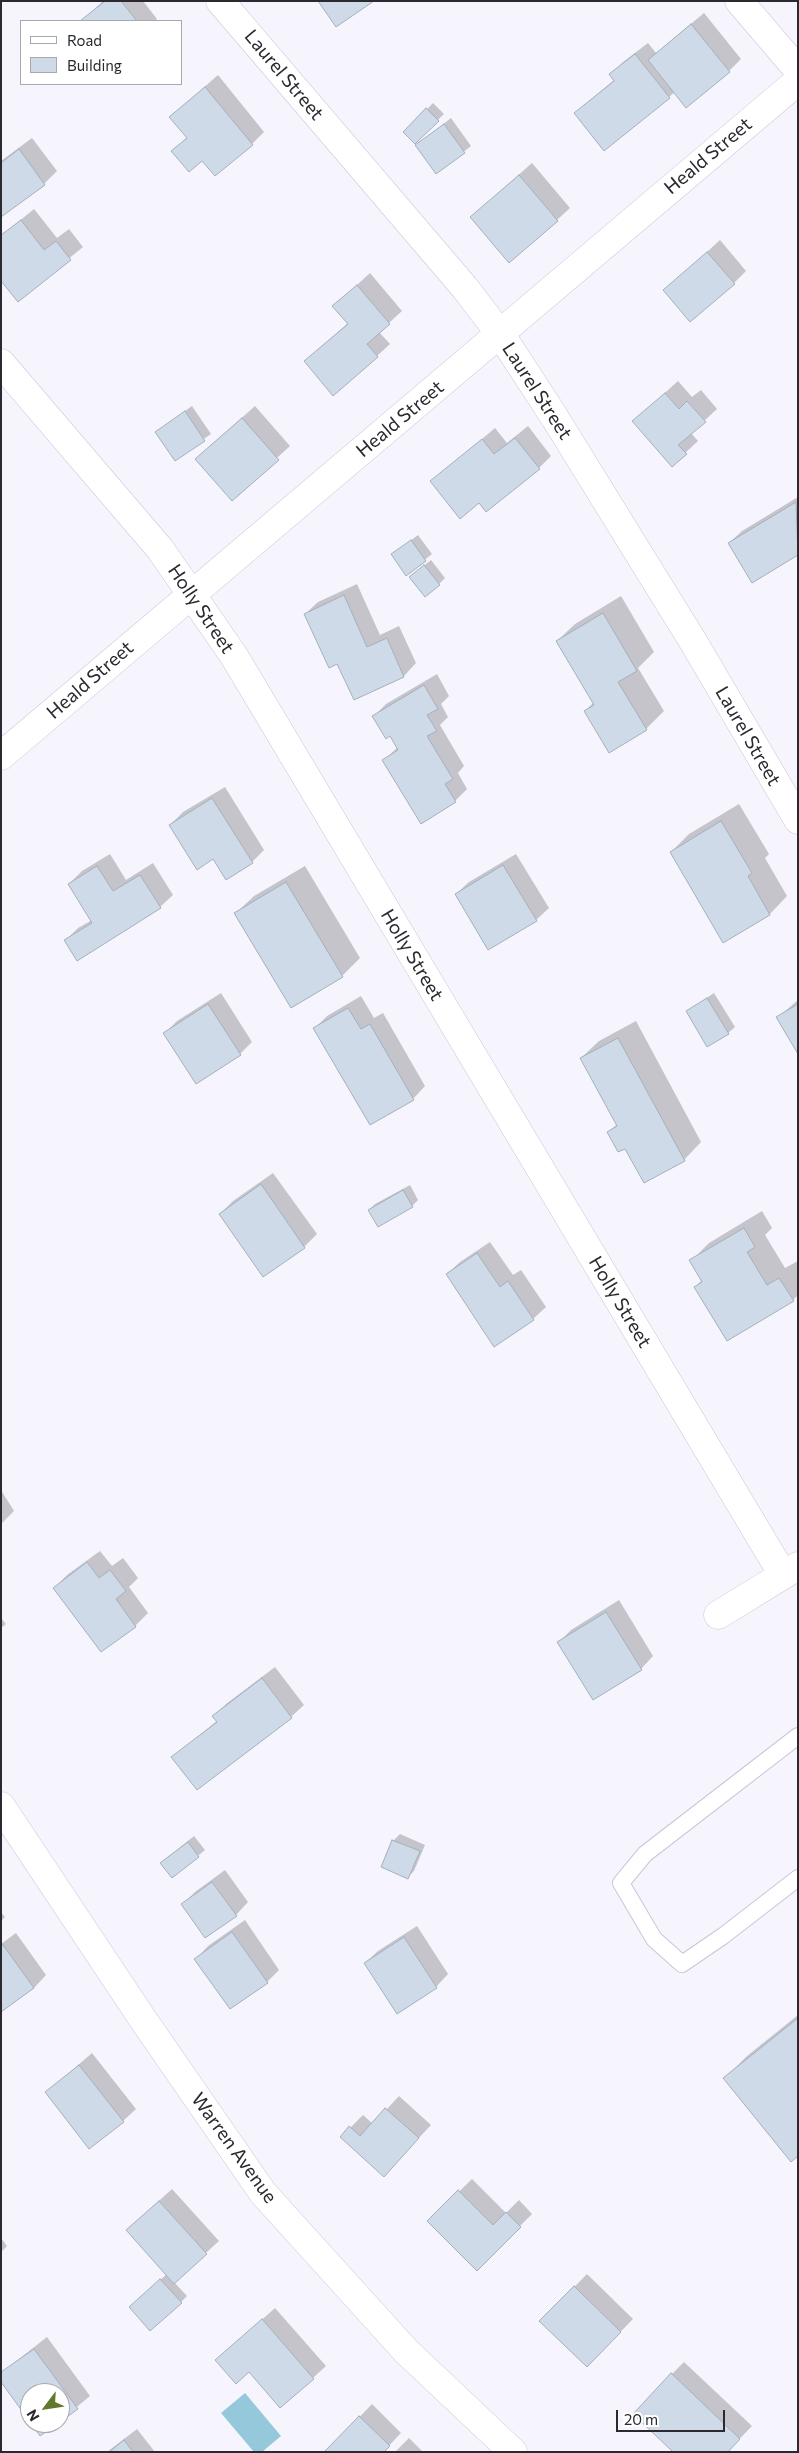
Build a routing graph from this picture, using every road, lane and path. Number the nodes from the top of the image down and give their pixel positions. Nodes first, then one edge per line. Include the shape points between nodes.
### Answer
1 (220, 1) edge
2 (739, 1) edge
3 (798, 70) edge
4 (798, 81) edge
5 (501, 334) junction
6 (1, 363) edge
7 (192, 594) junction
8 (1, 756) edge
9 (798, 820) edge
10 (790, 1570) edge
11 (718, 1615) dead end
12 (798, 1736) edge
13 (1, 1806) edge
14 (798, 1878) edge
15 (513, 2452) edge

1 - 5 street, Laurel Street
2 - 3 street
4 - 5 street, Heald Street
5 - 7 street, Heald Street
5 - 9 street, Laurel Street via 694,643
6 - 7 street, Holly Street via 160,549
7 - 8 street, Heald Street
7 - 10 street, Holly Street via 249,681
10 - 11 street
12 - 14 lane via 644,1854 621,1884 654,1939 682,1964
13 - 15 street, Warren Avenue via 263,2193 406,2351

